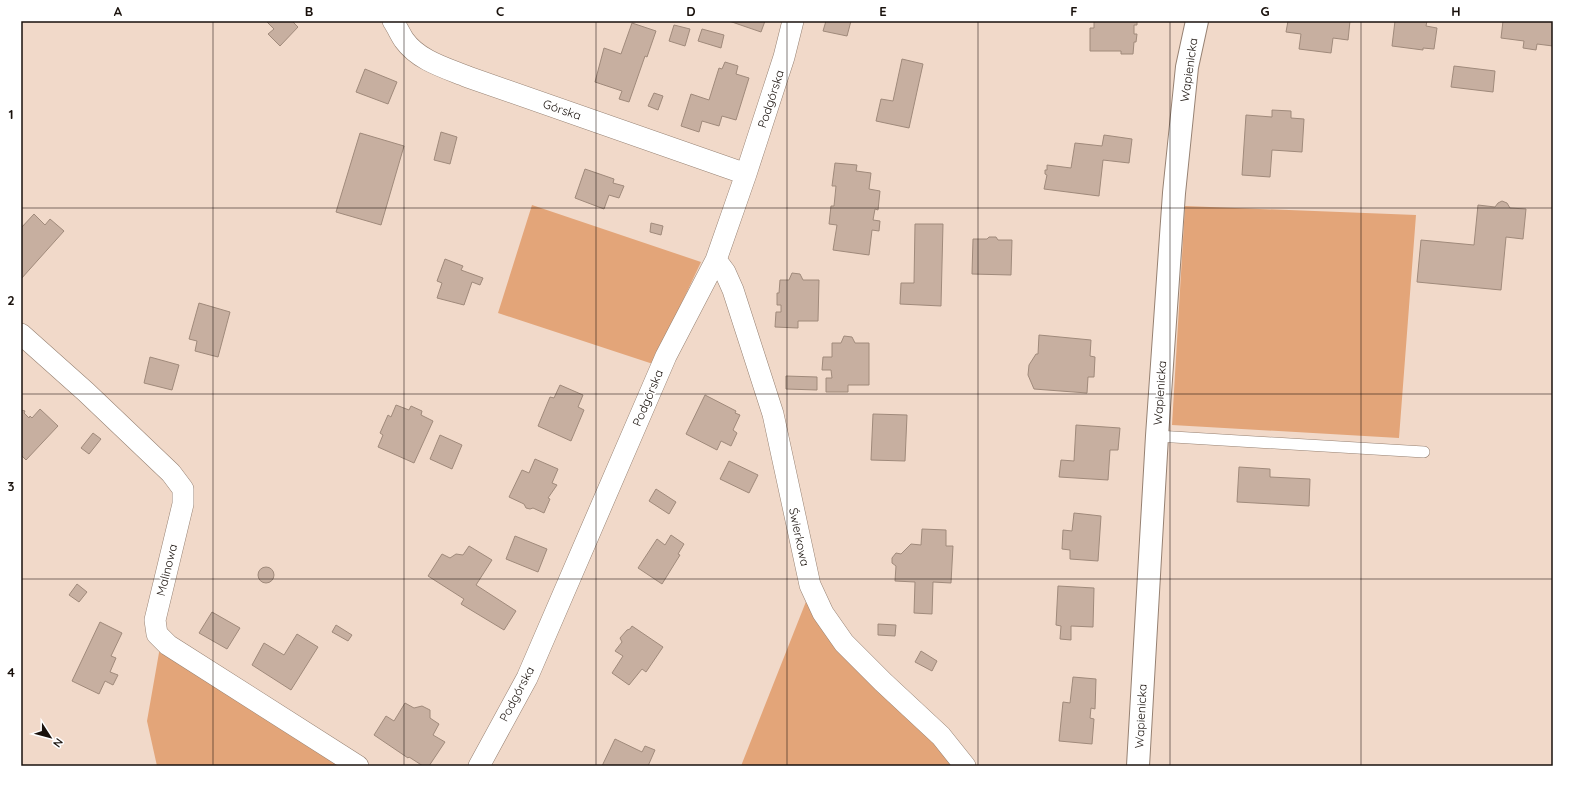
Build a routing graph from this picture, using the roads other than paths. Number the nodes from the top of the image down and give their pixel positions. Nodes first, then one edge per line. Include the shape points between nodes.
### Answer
1 (394, 21) edge
2 (793, 21) edge
3 (1197, 21) edge
4 (746, 174) junction
5 (716, 260) junction
6 (21, 334) edge
7 (1157, 436) junction
8 (1424, 452) dead end
9 (358, 766) edge
10 (478, 766) edge
11 (965, 766) edge
12 (1138, 766) edge

1 - 4 street, Górska via 405,41 432,62 468,77
2 - 4 street, Podgórska
3 - 7 street, Wapienicka via 1187,67 1174,193
4 - 5 street, Podgórska
5 - 10 street, Podgórska via 666,356 527,678
5 - 11 street, Świerkowa via 733,290 773,414 810,585 823,613 844,643 941,736
6 - 9 street, Malinowa via 171,473 183,489 183,504 155,620 158,634 168,645
7 - 8 lane
7 - 12 street, Wapienicka

